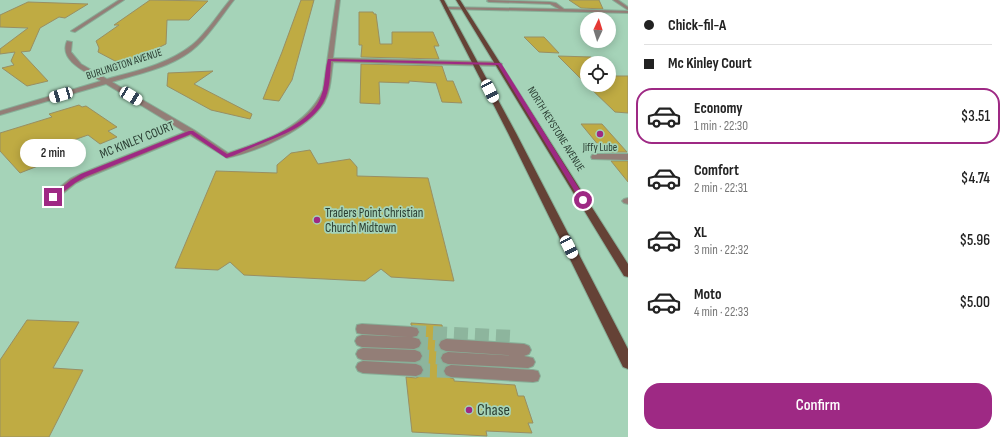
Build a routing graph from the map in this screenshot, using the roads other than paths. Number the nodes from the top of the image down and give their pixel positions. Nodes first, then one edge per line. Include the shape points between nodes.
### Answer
1 (122, 0) edge
2 (232, 0) edge
3 (338, 0) edge
4 (442, 0) edge
5 (458, 0) edge
6 (615, 0) edge
7 (489, 1) dead end
8 (446, 8) junction
9 (464, 8) junction
10 (564, 10) junction
11 (628, 10) edge
12 (73, 30) dead end
13 (69, 42) dead end
14 (330, 60) junction
15 (476, 64) junction
16 (499, 64) junction
17 (107, 82) junction
18 (0, 113) edge
19 (191, 132) junction
20 (595, 157) dead end
21 (628, 158) edge
22 (53, 197) dead end
23 (628, 273) edge
24 (363, 348) joint
25 (526, 356) dead end
26 (628, 363) edge
27 (533, 376) dead end

1 - 12 street
2 - 17 street, BURLINGTON AVENUE via 187,52 154,67
3 - 14 street
4 - 8 main road
5 - 9 main road, NORTH KEYSTONE AVENUE
6 - 11 street
7 - 10 street via 555,4
8 - 9 street
8 - 15 main road
9 - 10 street
9 - 16 main road, NORTH KEYSTONE AVENUE
10 - 11 street
13 - 17 street via 68,52 74,61
14 - 15 street
14 - 19 street via 324,97 302,123 226,156
15 - 16 street
15 - 26 main road
16 - 23 main road, NORTH KEYSTONE AVENUE
17 - 18 street, BURLINGTON AVENUE
17 - 19 street
19 - 22 street, MC KINLEY COURT via 83,176
20 - 21 street
24 - 24 street via 414,350
25 - 27 street via 448,358

